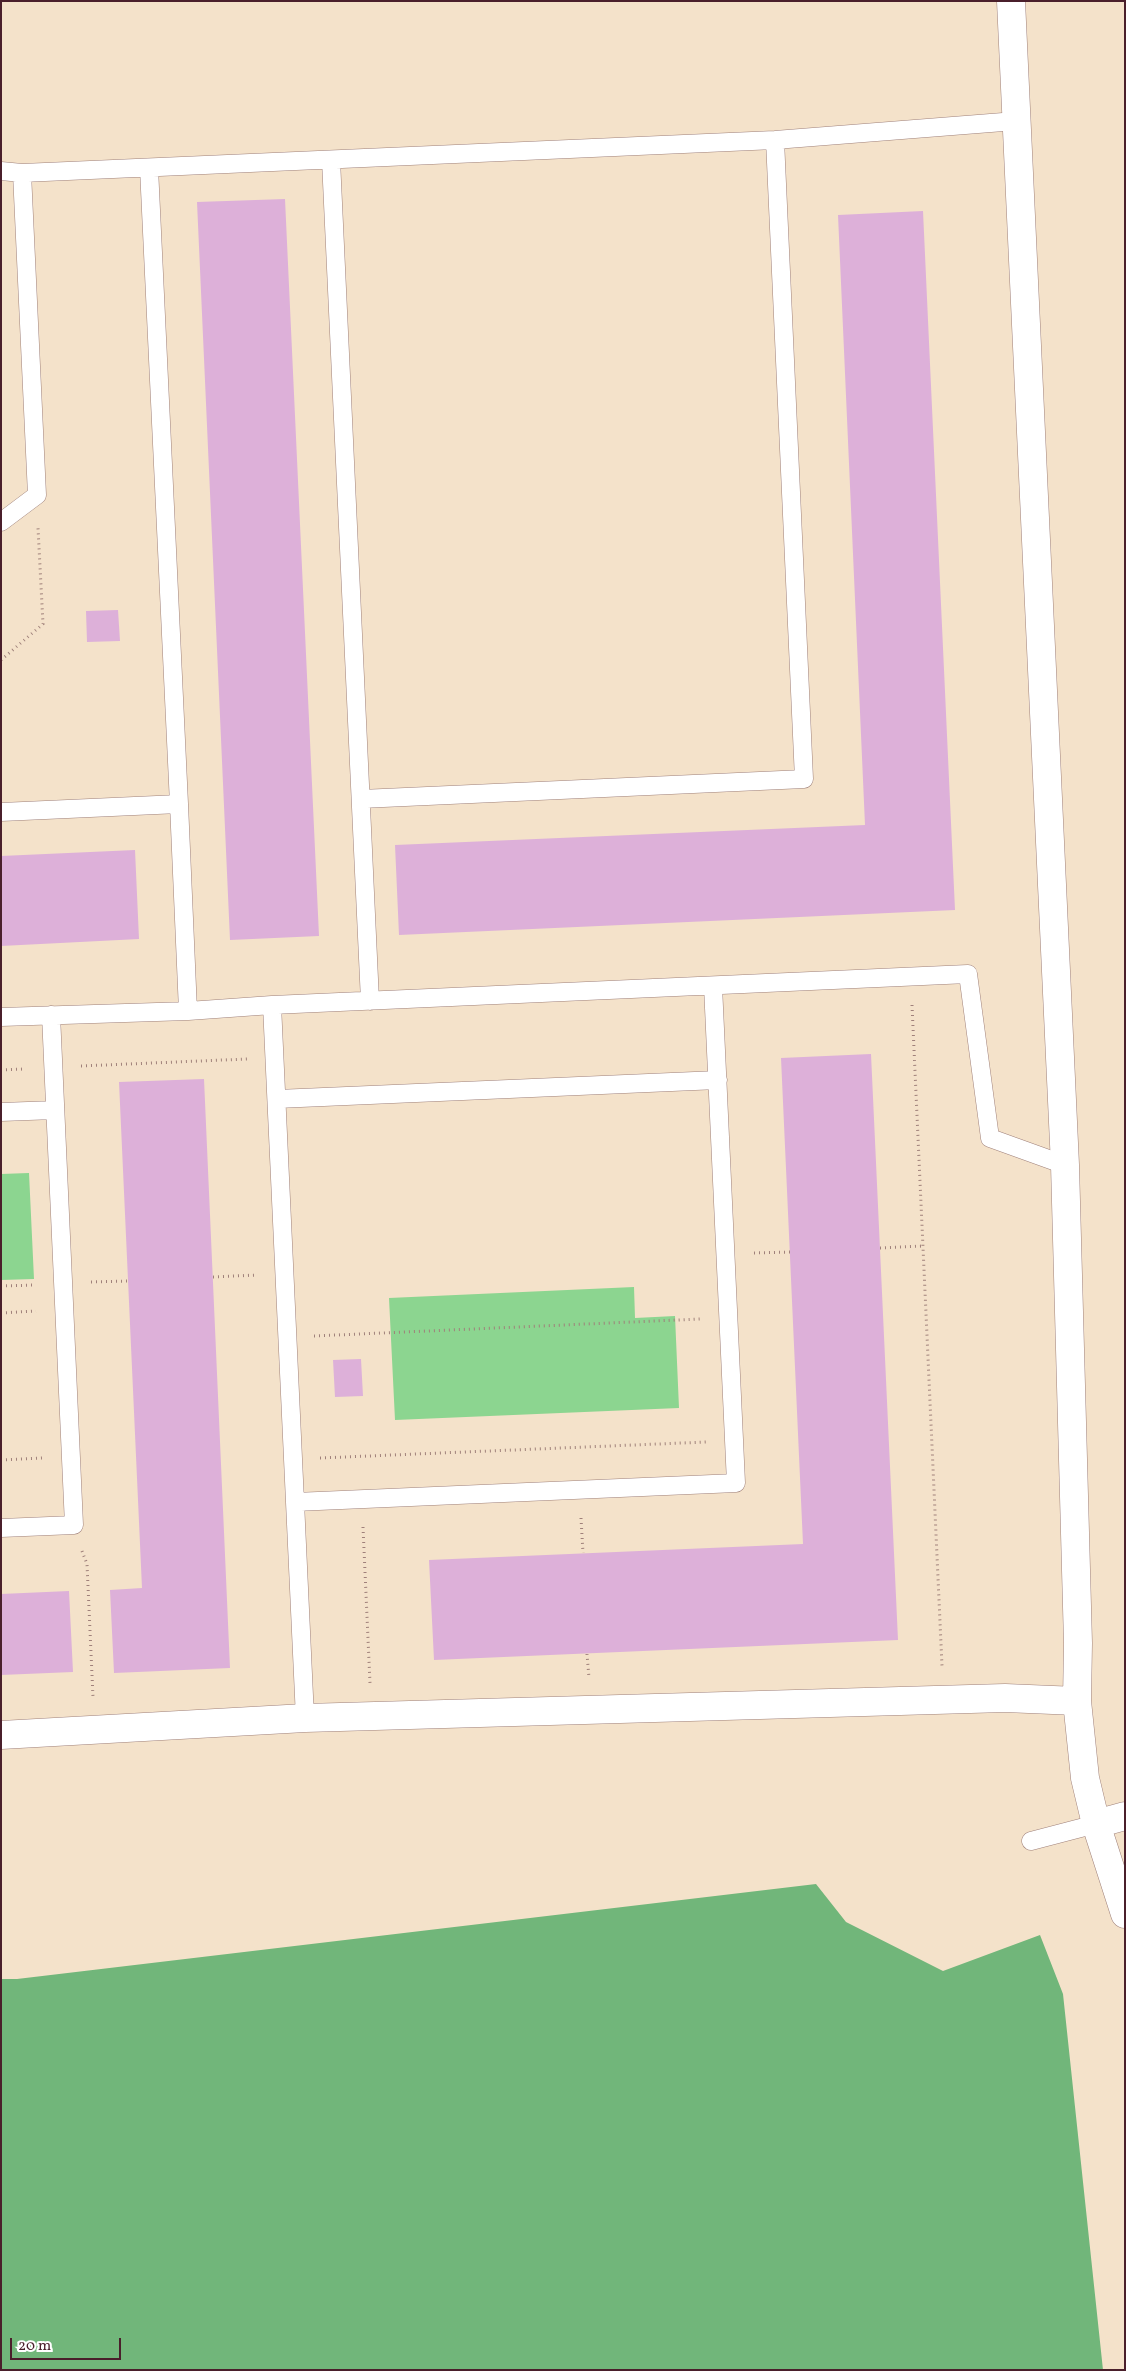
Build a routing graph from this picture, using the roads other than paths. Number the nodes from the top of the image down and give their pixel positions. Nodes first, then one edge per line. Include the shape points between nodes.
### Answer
1 (1011, 1) edge
2 (1016, 121) junction
3 (775, 140) junction
4 (331, 160) junction
5 (150, 168) junction
6 (1, 171) edge
7 (22, 173) junction
8 (1, 522) edge
9 (361, 798) junction
10 (179, 804) junction
11 (1, 812) edge
12 (713, 986) junction
13 (370, 1001) junction
14 (272, 1005) junction
15 (188, 1011) junction
16 (51, 1015) junction
17 (1, 1017) edge
18 (718, 1080) junction
19 (277, 1100) junction
20 (55, 1110) junction
21 (1, 1112) edge
22 (1065, 1165) junction
23 (295, 1502) junction
24 (1, 1528) edge
25 (1077, 1701) junction
26 (305, 1718) junction
27 (1, 1735) edge
28 (1125, 1816) edge
29 (1096, 1824) junction
30 (1031, 1841) dead end
31 (1125, 1914) edge

1 - 2 street
2 - 3 lane
2 - 22 street
3 - 4 lane
3 - 9 lane via 804,779
4 - 5 lane
4 - 9 lane
5 - 7 lane
5 - 10 lane
6 - 7 lane
7 - 8 lane via 37,495
9 - 13 lane
10 - 11 lane
10 - 15 lane
12 - 13 lane
12 - 18 lane
12 - 22 lane via 968,974 990,1138
13 - 14 lane
14 - 15 lane
14 - 19 lane
15 - 16 lane
16 - 17 lane
16 - 20 lane
18 - 19 lane
18 - 23 lane via 736,1483
19 - 23 lane
20 - 21 lane
20 - 24 lane via 74,1525
22 - 25 street
23 - 26 lane
25 - 26 street via 1005,1698
25 - 29 street via 1085,1778
26 - 27 street
28 - 29 street
29 - 30 lane
29 - 31 street

